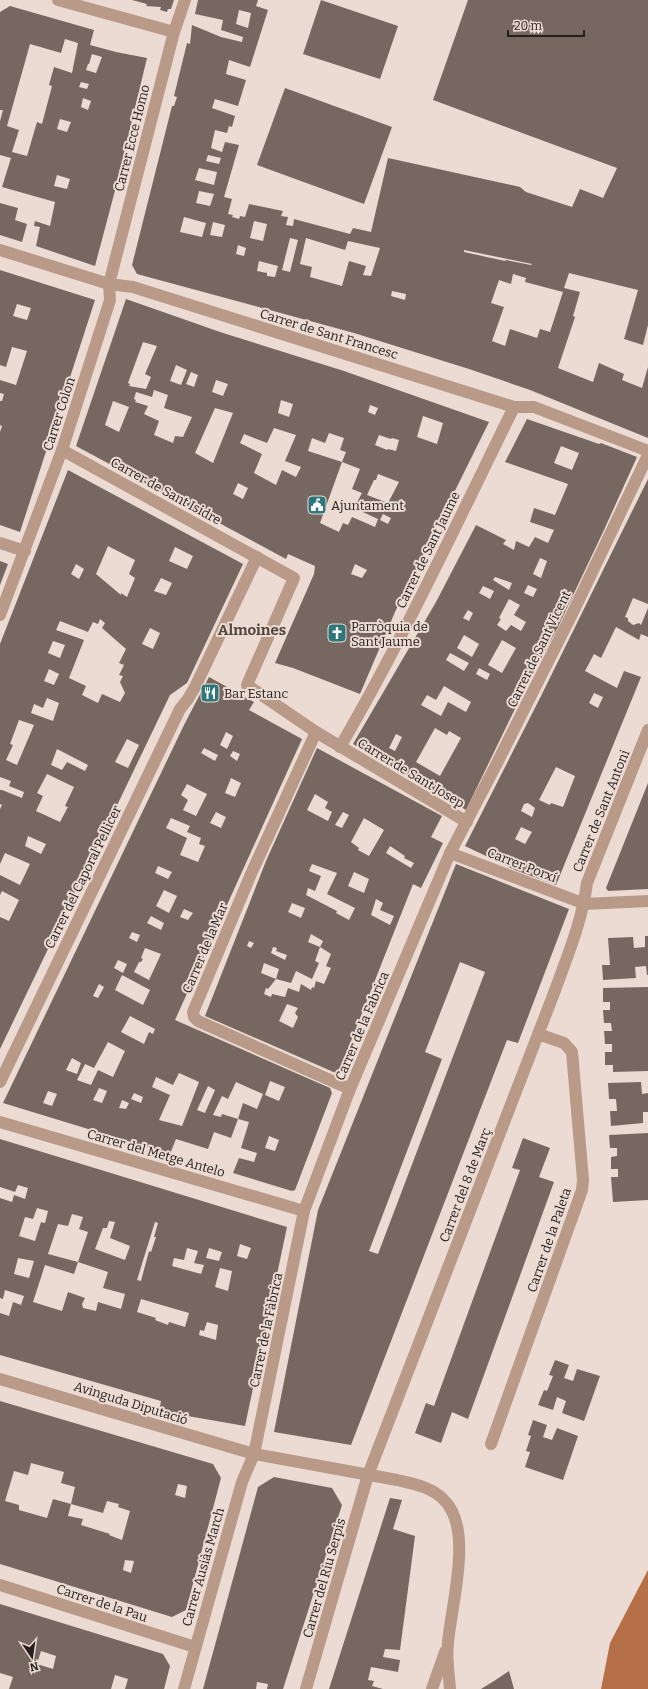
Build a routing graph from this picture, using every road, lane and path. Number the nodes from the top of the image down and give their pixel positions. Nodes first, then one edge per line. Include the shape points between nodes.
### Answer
1 (58, 0) edge
2 (185, 0) edge
3 (174, 32) junction
4 (0, 250) edge
5 (109, 284) junction
6 (514, 407) junction
7 (62, 450) junction
8 (648, 451) edge
9 (648, 455) edge
10 (0, 543) edge
11 (25, 551) junction
12 (257, 557) junction
13 (0, 616) edge
14 (648, 730) edge
15 (316, 732) junction
16 (340, 747) junction
17 (467, 822) junction
18 (450, 852) junction
19 (648, 901) edge
20 (584, 904) junction
21 (538, 1034) junction
22 (0, 1082) edge
23 (350, 1089) junction
24 (0, 1122) edge
25 (304, 1211) junction
26 (0, 1379) edge
27 (490, 1444) dead end
28 (254, 1454) junction
29 (368, 1475) junction
30 (0, 1585) edge
31 (448, 1645) junction
32 (196, 1647) junction
33 (184, 1689) edge
34 (306, 1689) edge
35 (432, 1689) edge
36 (450, 1689) edge

1 - 3 street
2 - 3 street, Carrer Ecce Homo
3 - 5 street, Carrer Ecce Homo
4 - 5 street, Carrer de Sant Francesc
5 - 6 street, Carrer de Sant Francesc via 133,287
5 - 7 street, Carrer Colon via 110,300
6 - 8 street, Carrer de Sant Francesc via 534,407
6 - 16 street, Carrer de Sant Jaume via 430,578
7 - 11 street, Carrer Colon
7 - 12 street, Carrer de Sant Isidre
9 - 17 street, Carrer de Sant Vicent via 574,610
10 - 11 street
11 - 13 street, Carrer Colon
12 - 15 street, Carrer de Sant Isidre via 294,578 247,685
12 - 22 street, Carrer del Caporal Pellicer via 188,699 180,709
14 - 20 street, Carrer de Sant Antoni via 587,883
15 - 16 street, Carrer de Sant Josep
15 - 23 street, Carrer de la Mar via 251,874 193,1012 198,1021
16 - 17 street, Carrer de Sant Josep
17 - 18 street, Carrer de Sant Vicent
18 - 20 street, Carrer Porxí
18 - 23 street, Carrer de la Fabrica
19 - 20 street
20 - 21 street, Carrer del 8 de Març
21 - 27 street, Carrer de la Paleta via 564,1043 572,1052 582,1190
21 - 29 street, Carrer del 8 de Març
23 - 25 street, Carrer de la Fabrica
24 - 25 street, Carrer del Metge Antelo
25 - 28 street, Carrer de la Fàbrica
26 - 28 street, Avinguda Diputació
28 - 29 street, Avinguda Diputació
28 - 32 street, Carrer Ausiàs March via 242,1482
29 - 31 street, Avinguda Diputació via 418,1485 430,1490 445,1500 453,1514 459,1533 460,1551
29 - 34 street, Carrer del Riu Serpis
30 - 32 street, Carrer de la Pau
31 - 35 street
31 - 36 street
32 - 33 street, Carrer Ausiàs March

